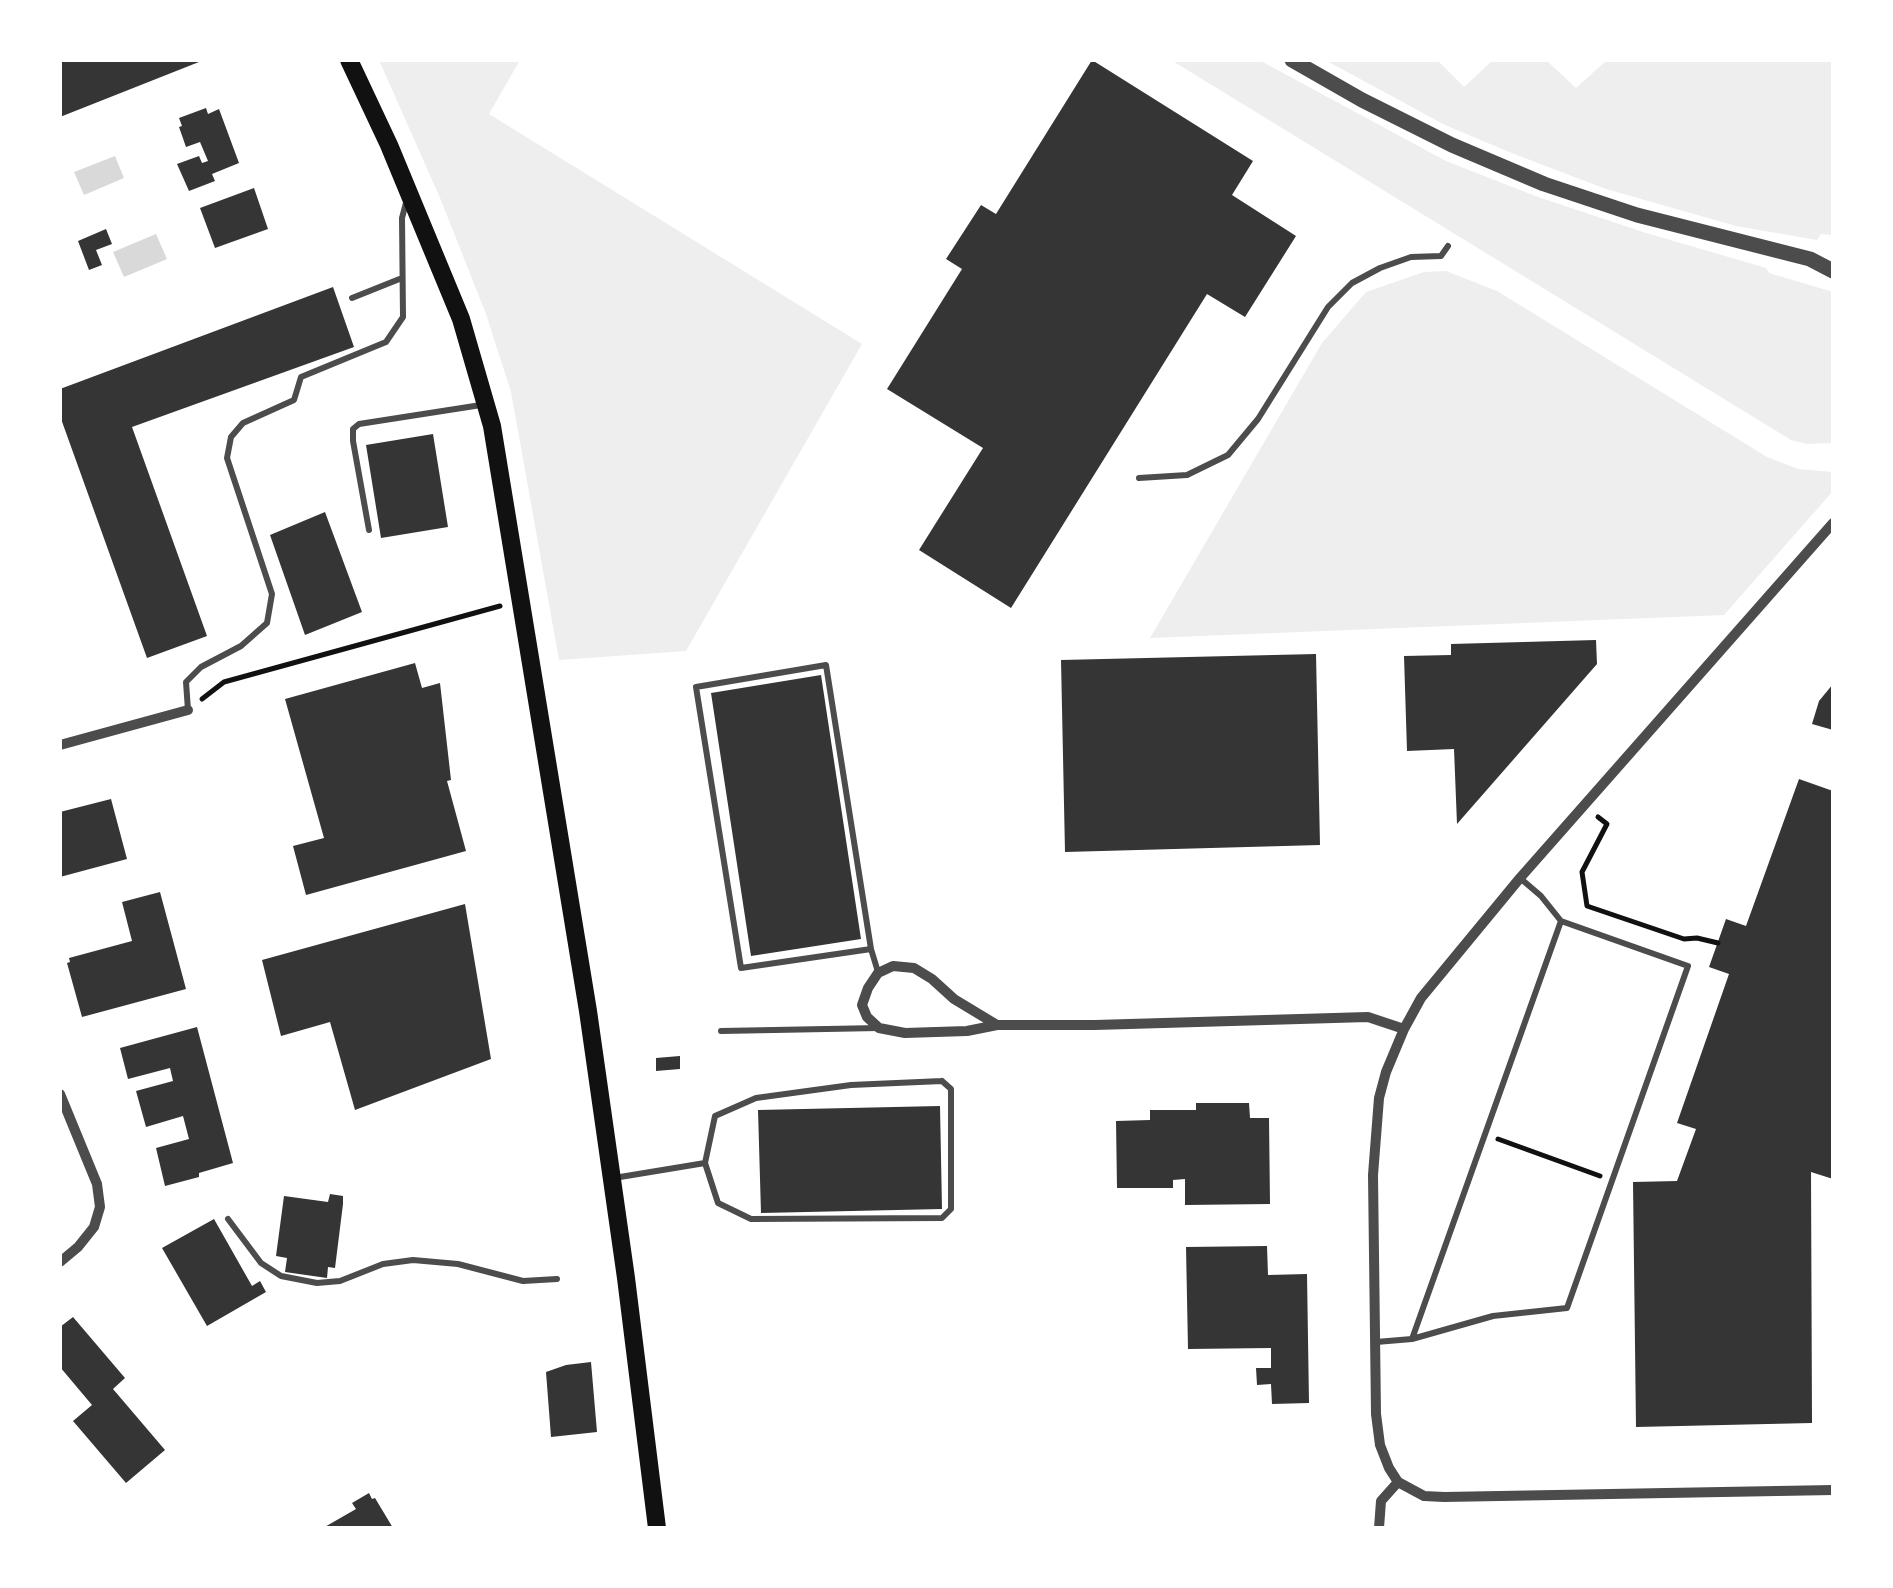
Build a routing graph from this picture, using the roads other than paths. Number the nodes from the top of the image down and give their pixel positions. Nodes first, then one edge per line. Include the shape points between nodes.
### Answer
1 (350, 60) edge
2 (1292, 60) edge
3 (408, 193) junction
4 (1448, 246) dead end
5 (1833, 257) edge
6 (1810, 259) junction
7 (1833, 271) edge
8 (403, 278) junction
9 (352, 298) dead end
10 (486, 404) junction
11 (1139, 478) dead end
12 (1833, 523) edge
13 (369, 530) dead end
14 (188, 710) joint
15 (60, 746) edge
16 (1520, 878) junction
17 (1561, 920) junction
18 (870, 949) junction
19 (878, 973) junction
20 (996, 1024) junction
21 (879, 1028) junction
22 (1404, 1030) junction
23 (721, 1031) dead end
24 (60, 1094) edge
25 (705, 1164) junction
26 (612, 1178) junction
27 (228, 1219) dead end
28 (60, 1262) edge
29 (557, 1279) dead end
30 (1412, 1339) junction
31 (1376, 1342) junction
32 (1398, 1482) junction
33 (1833, 1490) edge
34 (654, 1523) edge
35 (1380, 1528) edge

1 - 3 main road
2 - 6 street via 1437,138 1544,184
3 - 8 lane
3 - 10 main road via 461,319
4 - 11 lane via 1441,256 1411,257 1352,283 1328,306 1258,420 1228,455 1187,475
5 - 6 street
6 - 7 street
8 - 9 lane
8 - 14 lane via 403,317 386,342 301,377 294,400 244,423 231,437 227,458 272,594 267,623 186,682
10 - 13 lane via 354,429
10 - 26 main road
12 - 16 street
14 - 15 street
16 - 17 lane
16 - 22 street via 1442,970
17 - 30 lane
17 - 30 lane via 1688,966 1613,1180 1567,1308 1492,1316
18 - 18 lane via 741,968 696,686 826,665
18 - 19 lane
19 - 20 street via 914,968
19 - 21 street via 862,1005
20 - 21 street via 967,1031
20 - 22 street via 1368,1017
21 - 23 lane
22 - 31 street via 1382,1085 1374,1139
24 - 28 street via 100,1207 94,1227
25 - 25 lane via 715,1116 756,1098 851,1085 942,1081 951,1089 951,1209 942,1218 751,1219 718,1203
25 - 26 lane
26 - 34 main road
27 - 29 lane via 261,1263 299,1280 340,1281 412,1260 523,1281
30 - 31 lane
31 - 32 street via 1380,1446
32 - 33 street via 1444,1498
32 - 35 street via 1381,1501

